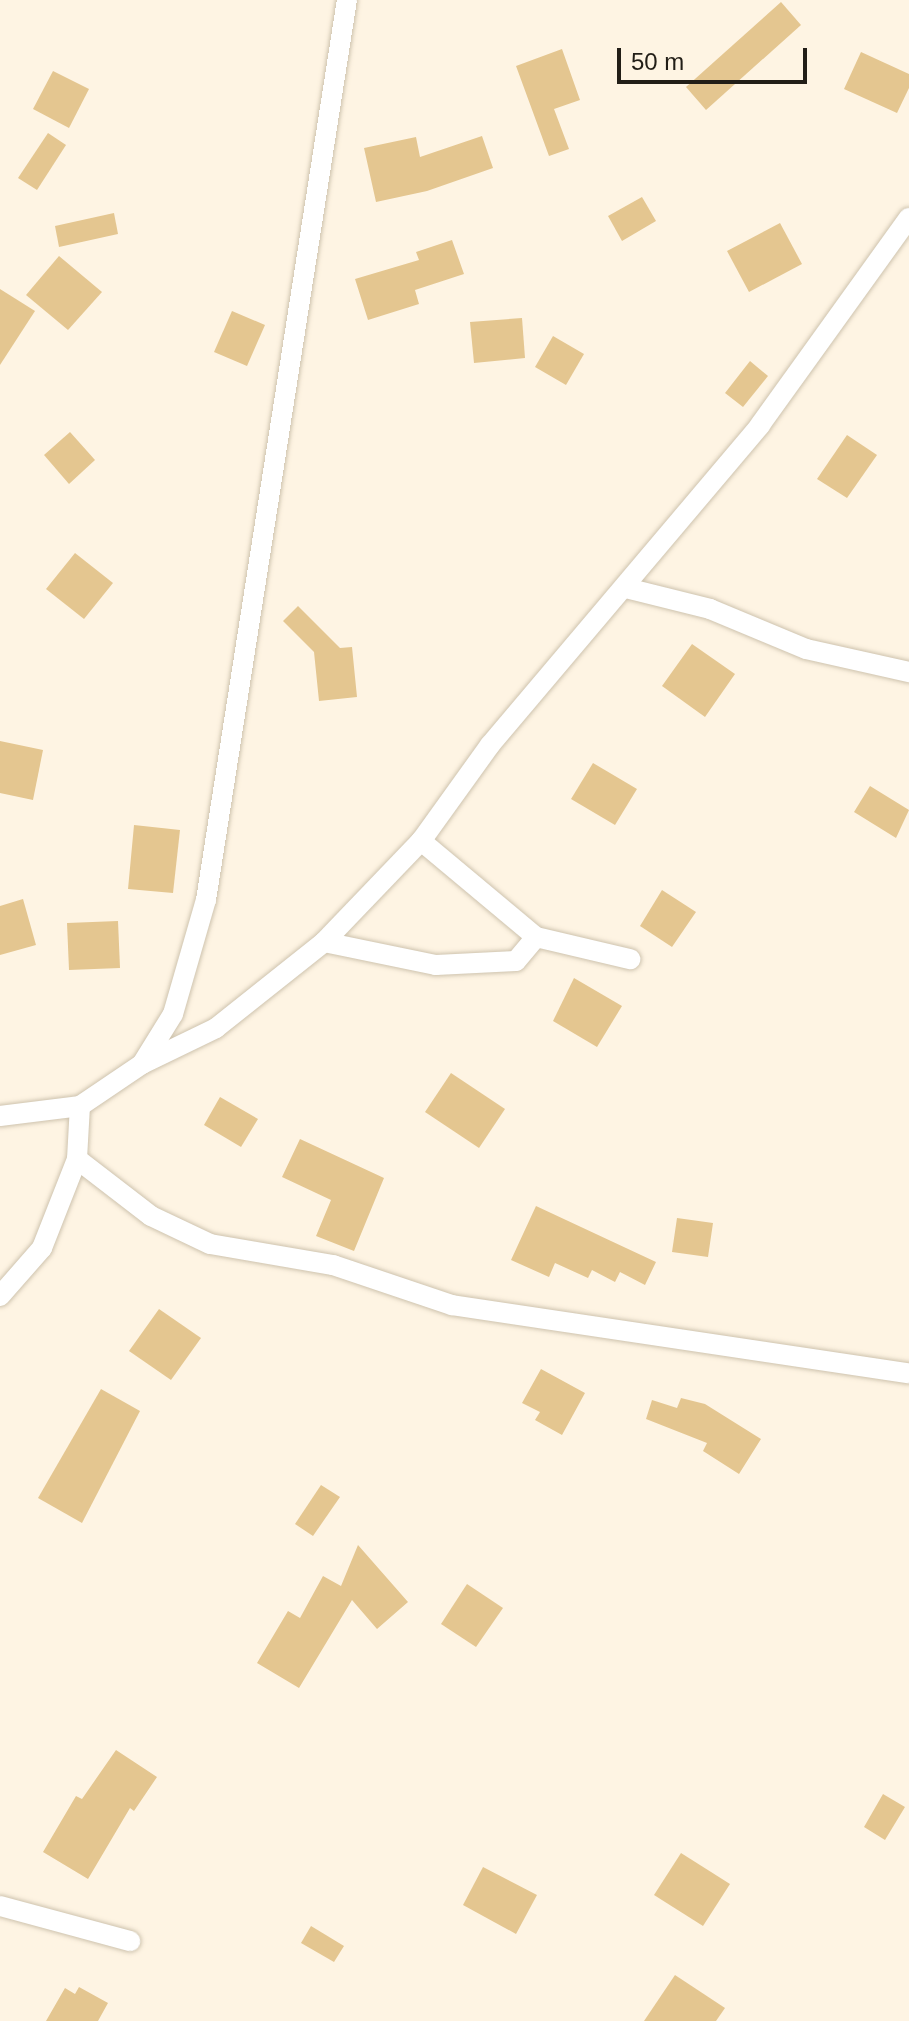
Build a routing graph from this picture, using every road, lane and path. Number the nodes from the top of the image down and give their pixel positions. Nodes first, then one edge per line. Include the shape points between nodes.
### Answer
1 (347, 0) edge
2 (909, 218) edge
3 (626, 588) junction
4 (909, 672) edge
5 (421, 841) junction
6 (536, 937) junction
7 (324, 942) junction
8 (630, 959) dead end
9 (142, 1064) junction
10 (80, 1106) junction
11 (0, 1116) edge
12 (77, 1159) junction
13 (0, 1296) edge
14 (909, 1373) edge
15 (0, 1906) edge
16 (130, 1941) dead end

1 - 9 street via 206,900 173,1014
2 - 3 street via 760,425
3 - 4 street via 710,609 806,649
3 - 5 street via 490,745
5 - 6 street
5 - 7 street
6 - 7 street via 516,961 436,965
6 - 8 street
7 - 9 street via 216,1028
9 - 10 street
10 - 11 street
10 - 12 street
12 - 13 street via 42,1248
12 - 14 street via 151,1216 210,1244 333,1265 452,1305
15 - 16 street

